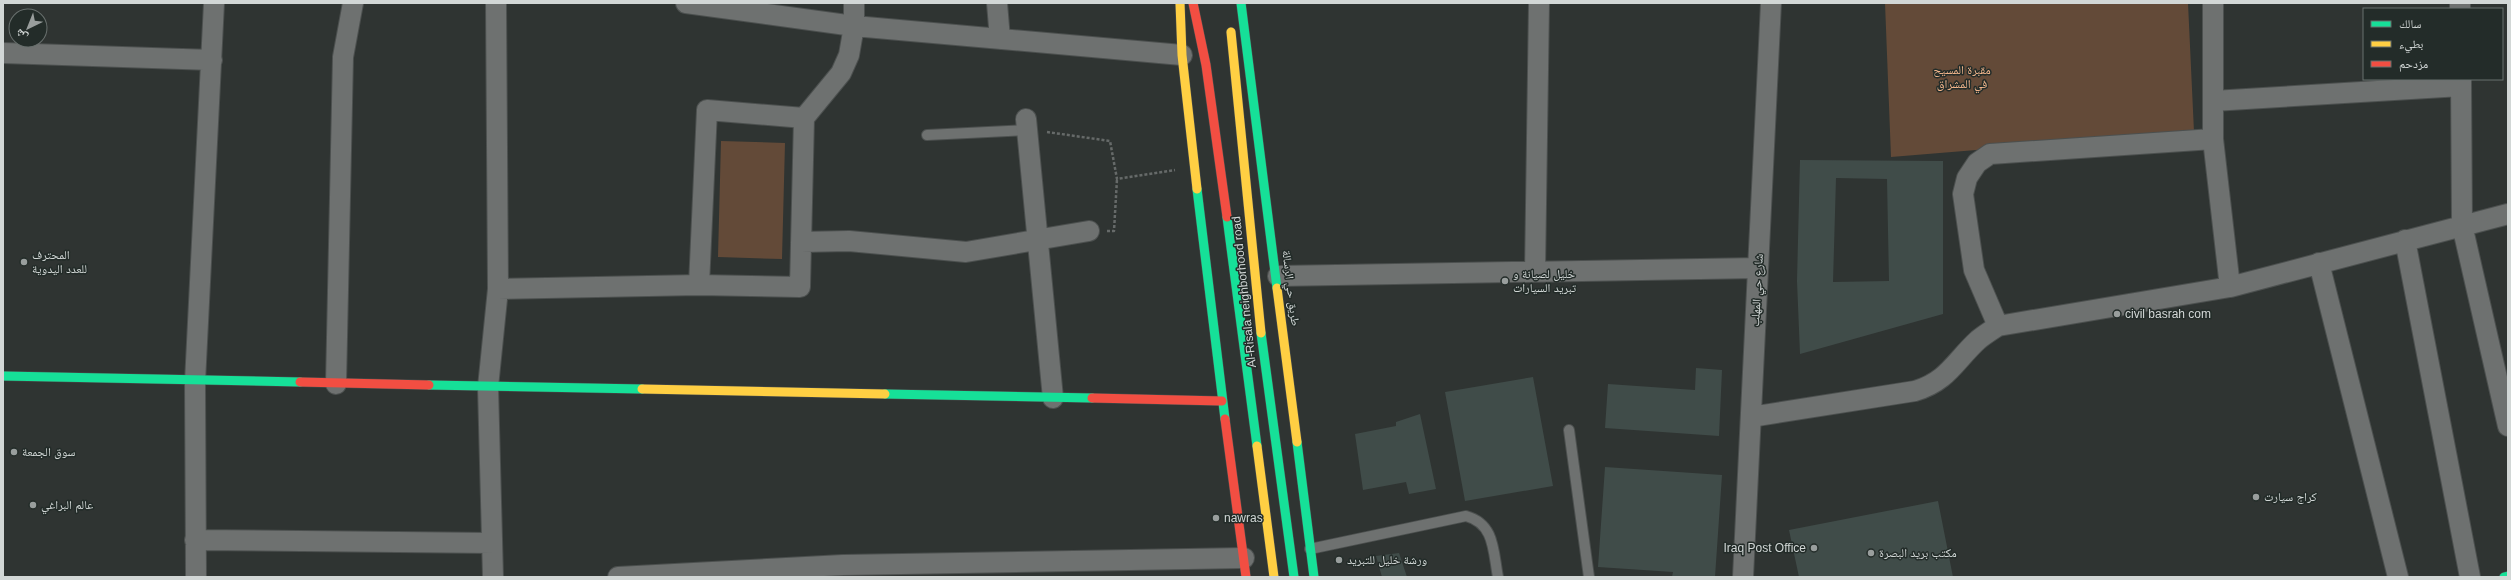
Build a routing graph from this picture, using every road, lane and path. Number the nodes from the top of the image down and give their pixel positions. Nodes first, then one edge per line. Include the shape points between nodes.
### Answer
1 (214, 3) edge
2 (353, 3) edge
3 (496, 3) edge
4 (686, 3) edge
5 (854, 3) edge
6 (997, 3) edge
7 (1180, 3) edge
8 (1193, 3) edge
9 (1241, 3) edge
10 (1539, 3) edge
11 (1770, 3) edge
12 (2213, 3) edge
13 (732, 6) edge
14 (1231, 24) dead end
15 (854, 26) junction
16 (1000, 39) junction
17 (3, 53) edge
18 (1182, 55) junction
19 (212, 60) junction
20 (2460, 82) edge
21 (2213, 101) junction
22 (804, 118) junction
23 (1027, 124) junction
24 (927, 135) dead end
25 (2213, 139) junction
26 (1195, 167) junction
27 (1117, 179) junction
28 (2508, 214) edge
29 (2462, 225) junction
30 (1089, 231) joint
31 (2405, 240) junction
32 (1038, 241) junction
33 (801, 242) junction
34 (2319, 263) junction
35 (1758, 268) junction
36 (1535, 272) junction
37 (1278, 276) junction
38 (699, 285) junction
39 (2230, 287) junction
40 (498, 289) junction
41 (1998, 326) junction
42 (3, 376) edge
43 (194, 382) junction
44 (336, 384) junction
45 (488, 387) junction
46 (1053, 398) junction
47 (1222, 401) junction
48 (1751, 417) junction
49 (2508, 426) edge
50 (1569, 430) dead end
51 (196, 540) junction
52 (492, 543) junction
53 (1310, 549) junction
54 (1245, 568) edge
55 (843, 571) edge
56 (2508, 576) edge
57 (196, 577) edge
58 (493, 577) edge
59 (618, 577) edge
60 (1274, 577) edge
61 (1294, 577) edge
62 (1314, 577) edge
63 (1498, 577) edge
64 (1588, 577) edge
65 (1743, 577) edge
66 (2398, 577) edge
67 (2470, 577) edge
68 (2504, 577) edge

1 - 19 street
2 - 44 street via 343,57
3 - 40 street
4 - 13 street
5 - 15 street
6 - 16 street
7 - 18 main road
8 - 60 main road, Al-Risala neighborhood road via 1206,65
9 - 37 main road, طريق حي الرسالة
10 - 36 street
11 - 35 street, شارع حي المهلب
12 - 21 street
13 - 15 street
14 - 61 main road, Al-Risala neighborhood road via 1250,242 1271,421
15 - 16 street
15 - 22 street via 849,55 841,73
16 - 18 street
17 - 19 street
18 - 26 main road
19 - 43 street
20 - 21 street
20 - 29 street
21 - 25 street
22 - 33 street
22 - 38 street via 707,110
23 - 24 lane
23 - 27 path via 1110,141
23 - 32 street
25 - 39 street
25 - 41 street via 1990,154 1977,163 1967,178 1963,194 1974,270
26 - 27 path
26 - 47 main road
27 - 30 path via 1114,231
28 - 29 street
29 - 31 street
29 - 49 street
30 - 32 street
31 - 34 street
31 - 67 street
32 - 33 street via 966,252 849,241
32 - 46 street
33 - 38 street via 800,287
34 - 39 street
34 - 66 street
35 - 36 street
35 - 48 street, شارع حي المهلب
36 - 37 street
37 - 53 main road, طريق حي الرسالة
38 - 40 street
39 - 41 street
40 - 45 street
41 - 48 street via 1978,340 1959,363 1932,386 1915,391
42 - 43 main road
43 - 44 main road
43 - 51 street
44 - 45 main road
45 - 46 main road
45 - 52 street
46 - 47 main road
47 - 54 main road
48 - 65 street, شارع حي المهلب
50 - 64 lane
51 - 52 street
51 - 57 street
52 - 58 street
53 - 62 main road, طريق حي الرسالة
53 - 63 lane via 1466,516 1478,519 1490,535
54 - 55 street
55 - 59 street
56 - 68 main road

